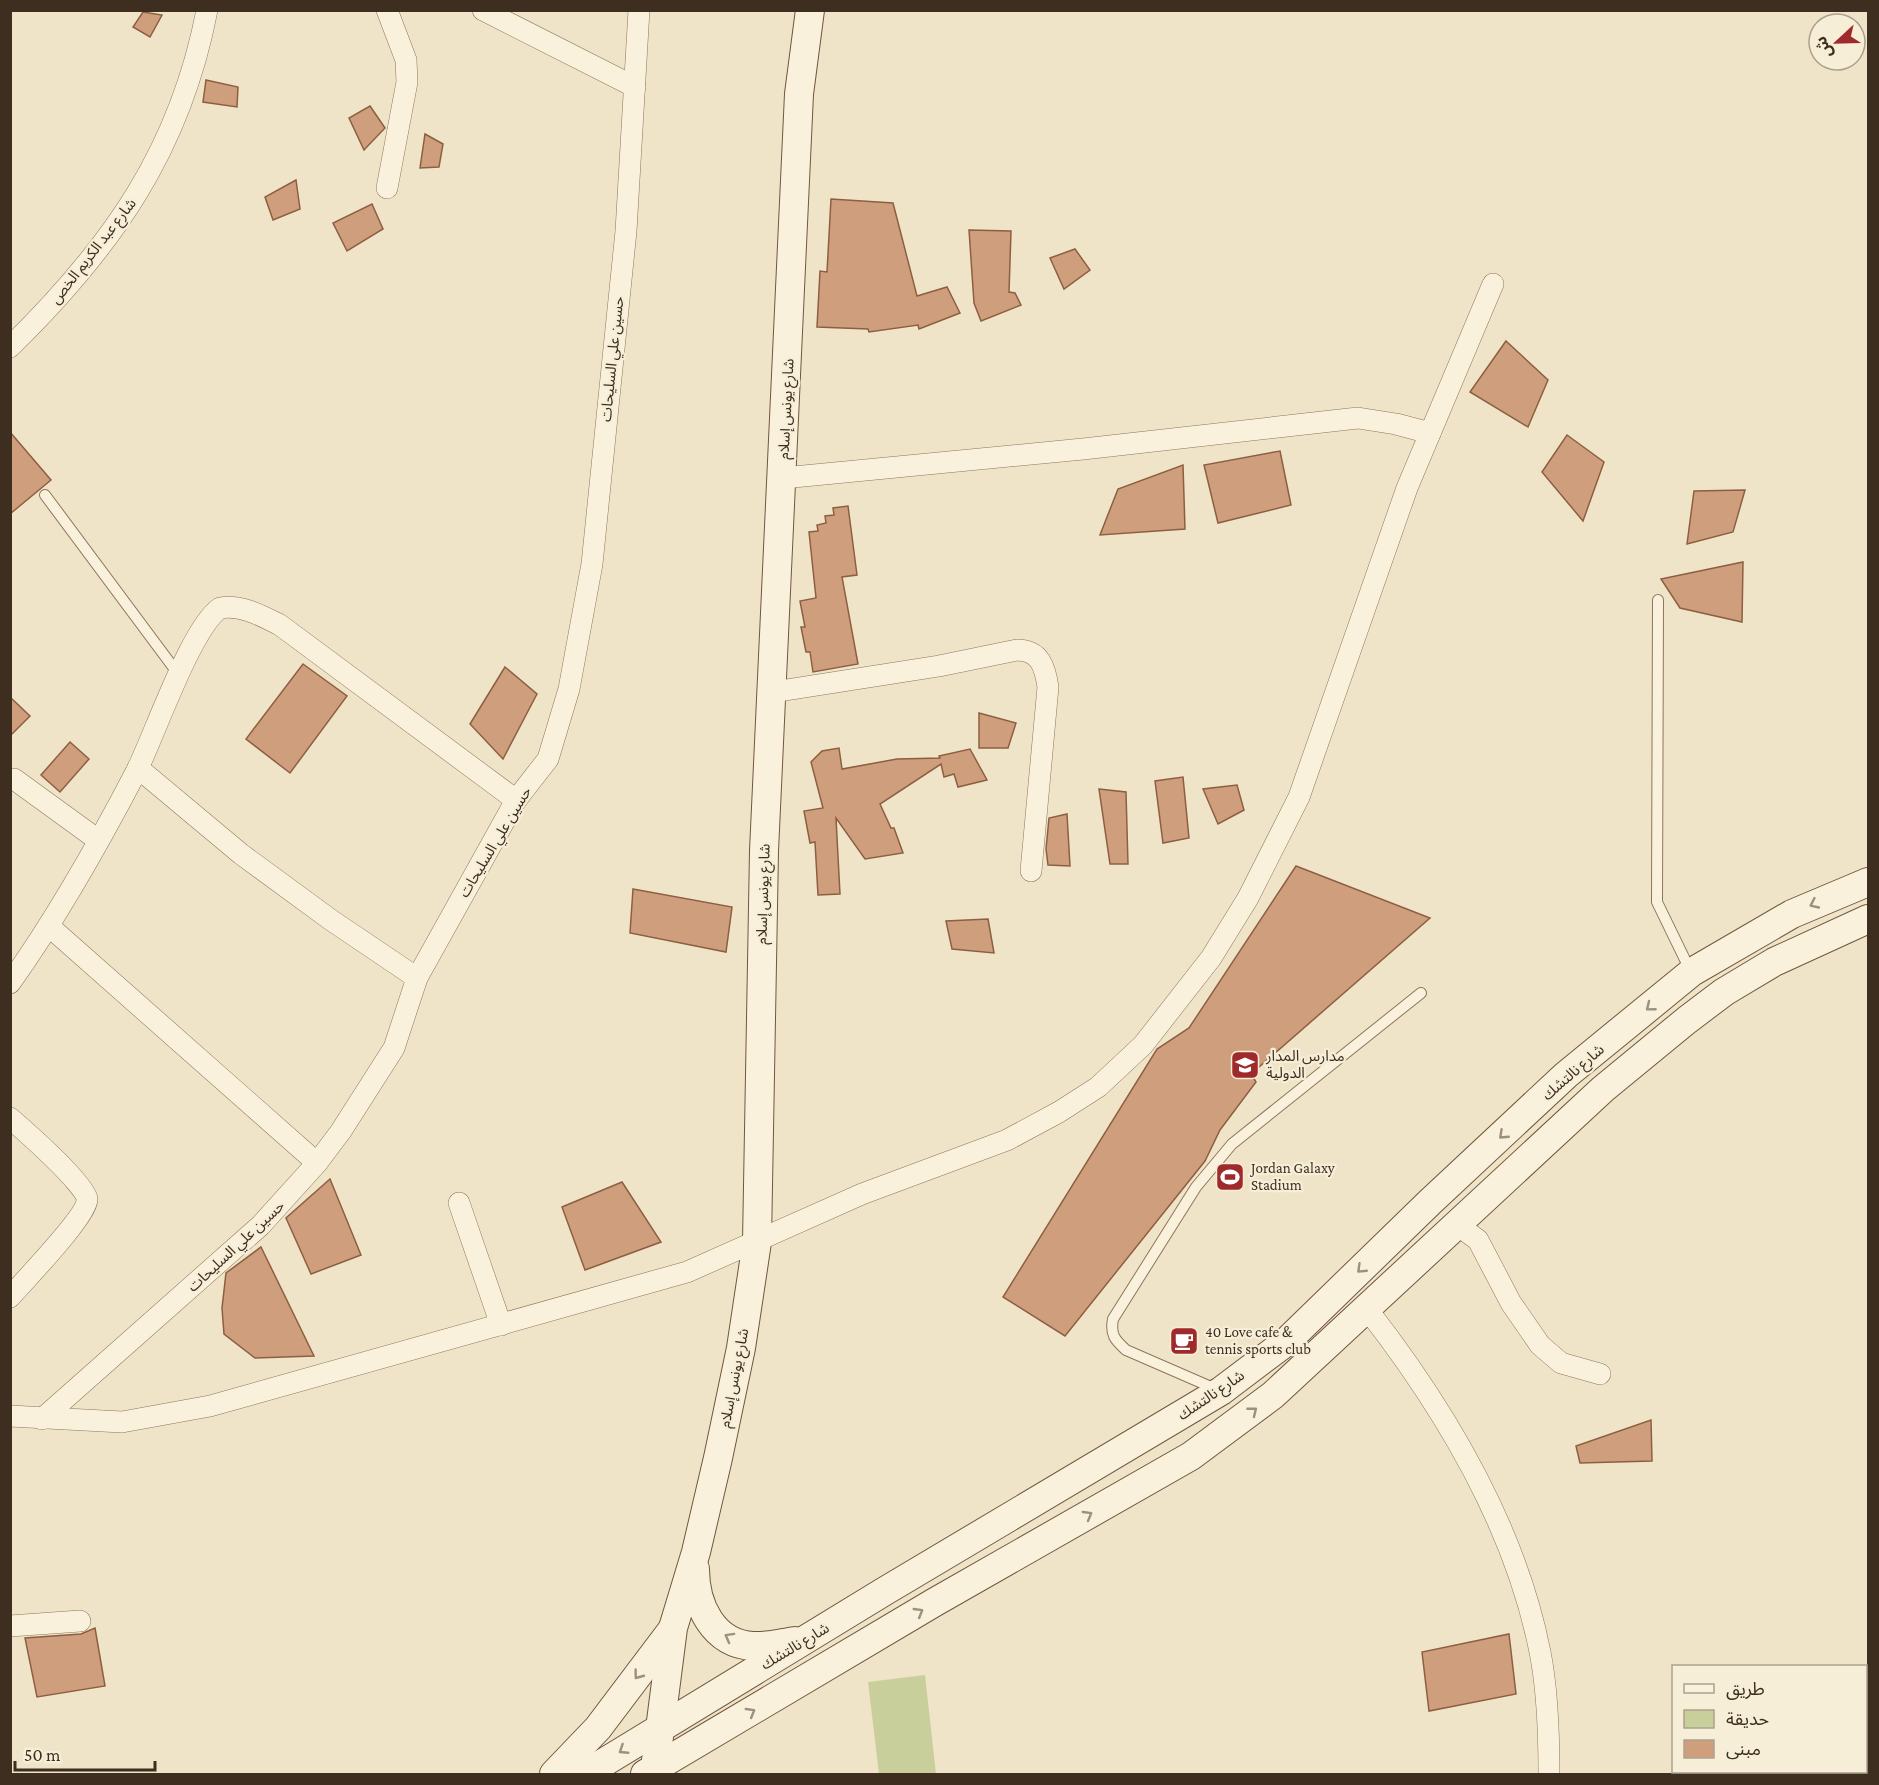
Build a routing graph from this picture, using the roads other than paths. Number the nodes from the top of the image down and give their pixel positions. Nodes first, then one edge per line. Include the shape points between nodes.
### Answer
1 (207, 10) edge
2 (387, 10) edge
3 (483, 10) edge
4 (639, 10) edge
5 (810, 10) edge
6 (636, 87) junction
7 (387, 188) dead end
8 (1493, 284) dead end
9 (10, 347) edge
10 (1430, 433) junction
11 (783, 478) junction
12 (45, 495) dead end
13 (1658, 600) dead end
14 (179, 675) junction
15 (773, 692) junction
16 (138, 768) junction
17 (14, 779) dead end
18 (516, 800) junction
19 (98, 840) junction
20 (1031, 871) dead end
21 (1869, 882) edge
22 (1869, 919) edge
23 (50, 927) junction
24 (1692, 972) junction
25 (417, 978) junction
26 (10, 983) edge
27 (1421, 993) dead end
28 (10, 1118) edge
29 (317, 1163) junction
30 (459, 1203) dead end
31 (1456, 1224) junction
32 (757, 1242) junction
33 (10, 1297) edge
34 (1367, 1309) junction
35 (501, 1325) junction
36 (1600, 1374) dead end
37 (1221, 1391) junction
38 (10, 1416) edge
39 (42, 1419) junction
40 (696, 1552) junction
41 (80, 1621) dead end
42 (10, 1626) edge
43 (674, 1628) junction
44 (806, 1639) junction
45 (660, 1726) junction
46 (650, 1772) edge
47 (554, 1774) edge
48 (585, 1774) edge
49 (1549, 1774) edge

1 - 9 street, شارع عبد الكريم الخص via 186,94 144,183 99,248
2 - 7 street via 406,60 407,82
3 - 6 street
4 - 6 street, حسين علي السليحات
5 - 11 main road, شارع يونس إسلام via 799,93
6 - 18 street, حسين علي السليحات via 626,231 586,610 569,689 548,759
8 - 10 street
10 - 11 street via 1358,418 1083,450
10 - 32 street via 1407,488 1299,797 1248,898 1211,958 1150,1037 1098,1087 1007,1140 862,1194
11 - 15 main road, شارع يونس إسلام
12 - 14 lane
13 - 24 lane via 1657,902
14 - 16 street
14 - 18 street via 203,627 216,611 226,607 248,611 295,635
15 - 20 street via 1017,650 1036,655 1043,664 1048,687
15 - 32 main road, شارع يونس إسلام via 760,965
16 - 19 street
16 - 25 street via 241,854
17 - 19 street
18 - 25 street, حسين علي السليحات
19 - 23 street
21 -> 24 main road, شارع نالتشك via 1792,914
22 - 31 main road via 1774,962 1724,992 1603,1089
23 - 26 street
23 - 29 street
24 -> 37 main road, شارع نالتشك via 1566,1075 1287,1342
25 - 29 street, حسين علي السليحات via 394,1048
27 - 37 lane via 1232,1144 1196,1187 1113,1320 1111,1331 1126,1350
28 - 33 street via 87,1196 76,1221
29 - 39 street, حسين علي السليحات via 253,1233
30 - 35 street
31 - 34 main road
31 - 36 street via 1478,1240 1511,1303 1540,1345 1561,1363
32 - 35 street via 687,1272
32 - 40 main road, شارع يونس إسلام via 741,1348
46 -> 34 main road via 935,1602 1191,1456 1273,1395
34 - 49 street via 1411,1366 1489,1500 1512,1552 1541,1654
35 - 39 street via 210,1406 122,1422
37 - 44 main road, شارع نالتشك
38 - 39 street
40 - 43 main road, شارع يونس إسلام
44 -> 40 main road via 750,1646 715,1629 699,1604
41 - 42 street
43 - 45 main road, شارع يونس إسلام
43 -> 47 main road via 598,1728
44 - 45 main road, شارع نالتشك
45 - 46 main road, شارع يونس إسلام
45 -> 48 main road, شارع نالتشك

